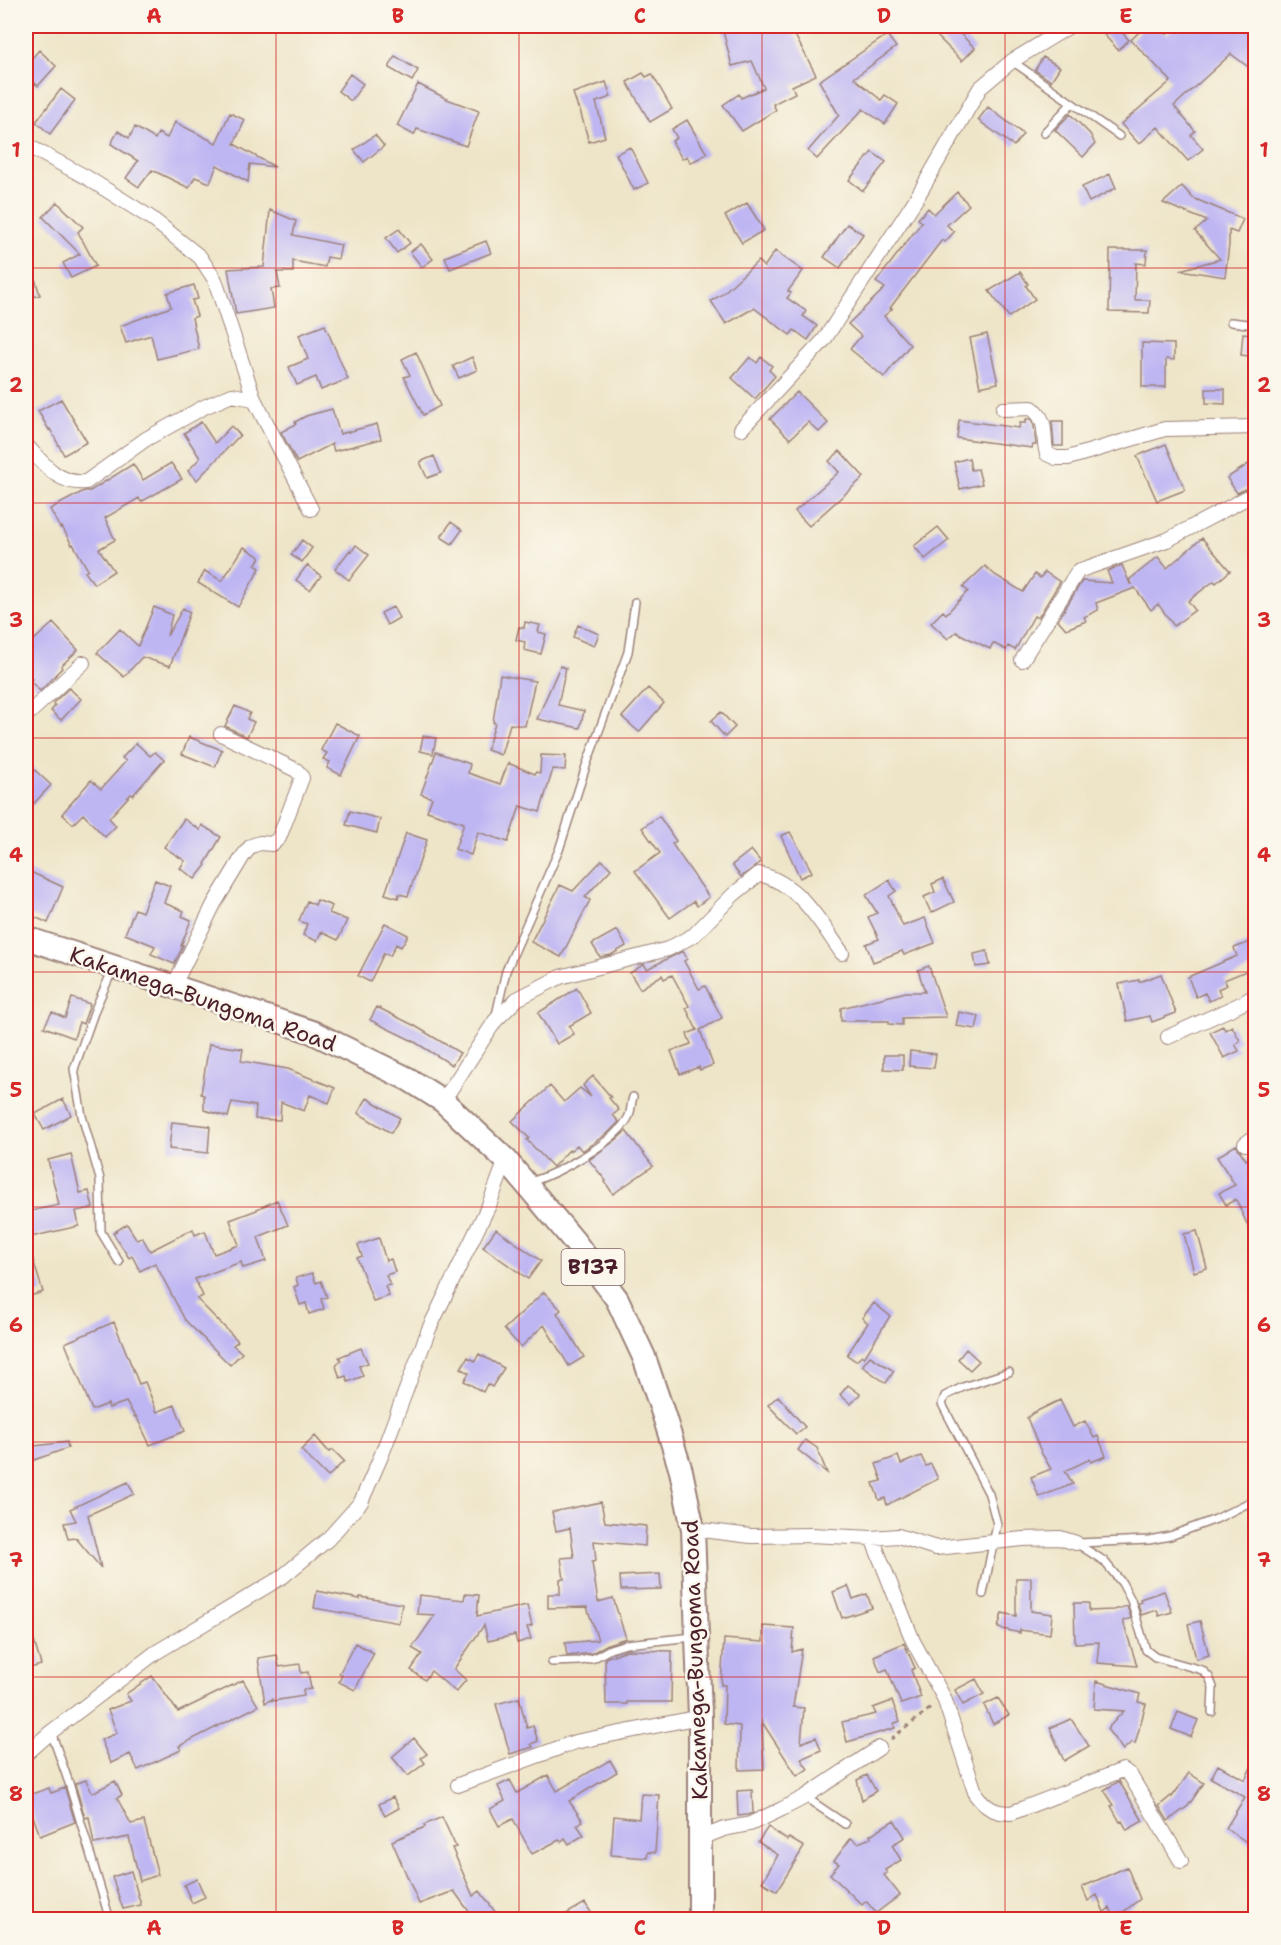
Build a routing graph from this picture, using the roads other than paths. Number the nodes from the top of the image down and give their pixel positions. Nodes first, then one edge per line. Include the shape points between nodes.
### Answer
1 (1068, 26) edge
2 (1012, 62) junction
3 (1072, 103) junction
4 (1044, 133) dead end
5 (1119, 136) dead end
6 (26, 145) edge
7 (1231, 322) dead end
8 (1256, 325) edge
9 (254, 399) junction
10 (1003, 409) dead end
11 (1256, 427) edge
12 (741, 429) dead end
13 (26, 445) edge
14 (1256, 493) edge
15 (310, 509) dead end
16 (635, 602) dead end
17 (1022, 660) dead end
18 (82, 663) dead end
19 (26, 716) edge
20 (221, 734) dead end
21 (26, 938) edge
22 (842, 953) dead end
23 (114, 967) junction
24 (173, 987) junction
25 (1256, 995) edge
26 (495, 1021) junction
27 (1168, 1037) dead end
28 (633, 1097) dead end
29 (443, 1101) junction
30 (506, 1160) junction
31 (526, 1184) junction
32 (120, 1262) dead end
33 (1009, 1371) dead end
34 (1256, 1499) edge
35 (693, 1529) junction
36 (872, 1538) junction
37 (993, 1543) junction
38 (1076, 1543) junction
39 (983, 1594) dead end
40 (698, 1636) junction
41 (552, 1662) dead end
42 (1212, 1712) dead end
43 (700, 1717) junction
44 (51, 1732) junction
45 (879, 1748) road end
46 (26, 1754) edge
47 (458, 1785) dead end
48 (805, 1797) junction
49 (845, 1824) dead end
50 (701, 1838) junction
51 (1181, 1861) dead end
52 (110, 1920) edge
53 (700, 1920) edge

1 - 2 street
2 - 3 lane
2 - 12 street via 980,88 916,199 824,340
3 - 4 lane
3 - 5 lane
6 - 9 street via 151,218 200,256 215,280
7 - 8 lane
9 - 13 street via 232,396 204,407 146,439 86,482 74,483 53,474
9 - 15 street
10 - 11 street via 1032,408 1042,416 1047,454 1056,458 1068,458 1165,429
14 - 17 street via 1167,540 1078,570
16 - 26 lane via 628,652 559,850 506,971
18 - 19 street
20 - 24 street via 296,770 302,778 279,838 272,844 251,846 243,856
21 - 23 main road, Kakamega-Bungoma Road / B137
22 - 26 street via 792,888 759,874 694,935 668,949 560,977 517,999
23 - 24 main road, Kakamega-Bungoma Road / B137
23 - 32 lane via 74,1069 82,1116 100,1179 102,1232
24 - 29 main road, Kakamega-Bungoma Road / B137 via 312,1032 408,1079
25 - 27 street
26 - 29 street
28 - 31 lane via 628,1116 604,1142 569,1166
29 - 30 main road, Kakamega-Bungoma Road / B137
30 - 31 main road, Kakamega-Bungoma Road / B137
30 - 44 street via 489,1206 429,1329 361,1502 328,1539 282,1577 154,1653
31 - 35 main road, Kakamega-Bungoma Road / B137 via 617,1299 644,1357 663,1413
33 - 37 lane via 963,1387 945,1396 942,1404 989,1494 997,1524
34 - 38 lane via 1216,1520 1170,1536
35 - 36 street via 751,1536
35 - 40 main road, Kakamega-Bungoma Road / B137
36 - 37 street via 898,1536 936,1548
36 - 51 street via 913,1641 944,1698 976,1795 984,1805 997,1813 1011,1813 1123,1770 1130,1775
37 - 38 street via 1060,1538
37 - 39 lane
38 - 42 lane via 1104,1561 1122,1583 1146,1650 1155,1657 1202,1670 1209,1677 1213,1687
40 - 41 lane via 626,1644 594,1659
40 - 43 main road, Kakamega-Bungoma Road / B137
43 - 47 street via 575,1742
43 - 50 main road, Kakamega-Bungoma Road / B137
44 - 46 street
44 - 52 lane
45 - 48 street
48 - 49 lane
48 - 50 street via 750,1824
50 - 53 main road, Kakamega-Bungoma Road / B137

